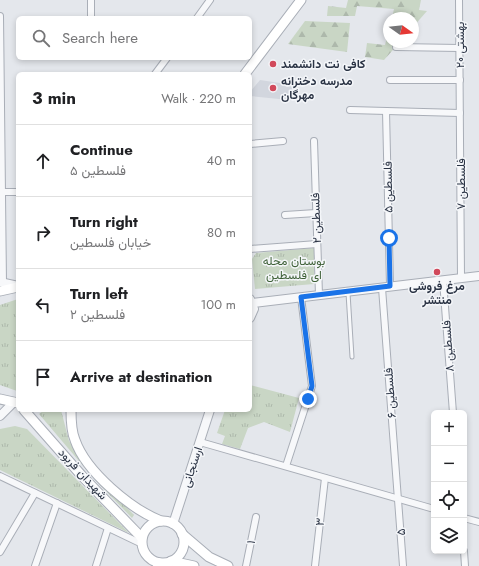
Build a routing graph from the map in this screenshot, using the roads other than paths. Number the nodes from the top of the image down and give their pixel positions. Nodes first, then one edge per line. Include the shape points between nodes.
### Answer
1 (91, 0) edge
2 (210, 0) edge
3 (301, 0) edge
4 (459, 0) edge
5 (0, 16) edge
6 (91, 16) edge
7 (198, 16) edge
8 (419, 47) edge
9 (460, 48) junction
10 (166, 60) edge
11 (156, 72) edge
12 (247, 72) edge
13 (390, 80) dead end
14 (460, 80) junction
15 (460, 90) joint
16 (350, 110) dead end
17 (386, 111) junction
18 (460, 113) junction
19 (284, 141) dead end
20 (314, 141) dead end
21 (252, 144) edge
22 (2, 192) junction
23 (16, 192) edge
24 (316, 213) junction
25 (285, 215) dead end
26 (317, 244) junction
27 (252, 249) edge
28 (479, 276) edge
29 (461, 278) junction
30 (443, 280) junction
31 (1, 285) edge
32 (16, 286) edge
33 (390, 286) junction
34 (382, 288) junction
35 (348, 292) junction
36 (319, 295) junction
37 (301, 297) junction
38 (252, 301) edge
39 (252, 314) edge
40 (352, 357) dead end
41 (0, 399) edge
42 (16, 403) edge
43 (453, 410) edge
44 (26, 412) edge
45 (71, 412) edge
46 (209, 412) edge
47 (0, 416) edge
48 (200, 442) junction
49 (286, 466) junction
50 (0, 477) edge
51 (325, 478) junction
52 (35, 493) junction
53 (398, 499) junction
54 (57, 503) junction
55 (431, 508) edge
56 (256, 517) dead end
57 (467, 519) edge
58 (161, 521) junction
59 (479, 522) edge
60 (173, 524) junction
61 (108, 528) junction
62 (182, 534) junction
63 (142, 541) junction
64 (0, 552) edge
65 (464, 554) edge
66 (171, 561) junction
67 (158, 564) edge
68 (35, 566) edge
69 (96, 566) edge
70 (194, 566) edge
71 (228, 566) edge
72 (246, 566) edge
73 (315, 566) edge
74 (403, 566) edge
75 (465, 566) edge

1 - 6 street
2 - 7 street
3 - 12 main road
4 - 9 street, بهشتی ۲۰
5 - 22 street
8 - 9 street
9 - 14 street, بهشتی ۲۰
10 - 11 street
13 - 14 street
14 - 15 street, بهشتی ۲۰
15 - 18 street, فلسطین ۷
16 - 17 street
17 - 18 street
17 - 33 street, فلسطین ۵
18 - 29 street, فلسطین ۷
19 - 21 street
20 - 24 street, فلسطین ۲
22 - 23 street
22 - 31 street
24 - 25 street
24 - 26 street, فلسطین ۲
26 - 27 street
26 - 36 street, فلسطین ۲
28 - 29 street
29 - 30 street
30 - 33 street
30 - 43 street, فلسطین ۸
31 - 32 main road
33 - 34 street
34 - 35 street
34 - 53 street, فلسطین ۶
35 - 36 street
35 - 40 lane
36 - 37 street
37 - 38 street
37 - 49 street via 312,386
38 - 39 street
41 - 42 main road
42 - 47 street
44 - 63 main road, شهيدان فربود
45 - 58 main road, شهيدان فربود via 75,441 96,473 145,514
46 - 48 street, ارسنجانی
48 - 49 street
48 - 60 street, ارسنجانی
49 - 51 street
50 - 52 street
51 - 53 street
51 - 73 street, ۳
52 - 54 street
52 - 64 street
53 - 55 street
53 - 74 street, ۵
54 - 61 street
54 - 68 street
56 - 72 street, ۱
57 - 59 street
58 - 60 main road
58 - 63 main road via 149,526
60 - 62 main road
61 - 63 street
61 - 69 street
62 - 66 main road via 181,552
62 - 71 main road via 208,557
63 - 67 main road via 147,556
65 - 75 street
66 - 67 main road
66 - 70 main road

